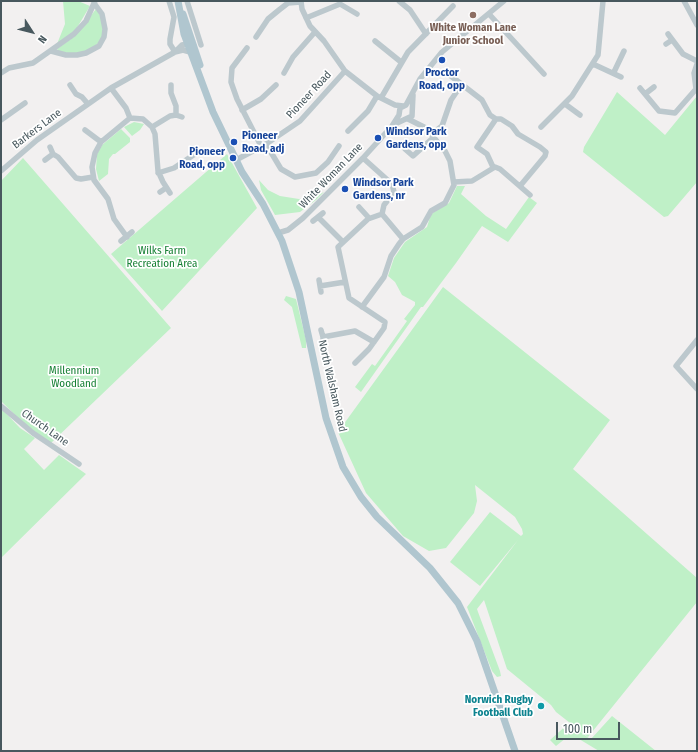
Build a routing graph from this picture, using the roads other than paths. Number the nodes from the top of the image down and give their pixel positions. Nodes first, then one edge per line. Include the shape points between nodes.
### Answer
1 (169, 1) edge
2 (178, 1) edge
3 (187, 1) edge
4 (301, 1) edge
5 (399, 1) edge
6 (504, 1) edge
7 (603, 1) edge
8 (684, 1) edge
9 (94, 2) edge
10 (340, 3) edge
11 (453, 6) dead end
12 (352, 13) dead end
13 (489, 14) junction
14 (306, 18) junction
15 (697, 25) edge
16 (257, 32) dead end
17 (315, 32) junction
18 (426, 34) junction
19 (668, 34) dead end
20 (672, 40) junction
21 (375, 41) dead end
22 (666, 44) dead end
23 (193, 47) junction
24 (243, 50) dead end
25 (51, 51) junction
26 (624, 51) dead end
27 (174, 52) junction
28 (697, 61) edge
29 (401, 62) junction
30 (593, 64) junction
31 (697, 64) edge
32 (284, 69) dead end
33 (345, 71) junction
34 (614, 72) junction
35 (1, 73) edge
36 (447, 73) dead end
37 (544, 74) dead end
38 (621, 77) dead end
39 (171, 84) dead end
40 (462, 84) junction
41 (70, 85) dead end
42 (272, 86) dead end
43 (654, 87) dead end
44 (111, 88) junction
45 (640, 88) dead end
46 (413, 93) junction
47 (645, 94) junction
48 (381, 98) junction
49 (25, 103) dead end
50 (88, 104) junction
51 (565, 104) junction
52 (404, 105) junction
53 (242, 110) junction
54 (413, 110) junction
55 (399, 113) junction
56 (580, 115) dead end
57 (130, 118) junction
58 (407, 119) junction
59 (496, 119) junction
60 (1, 120) edge
61 (421, 124) junction
62 (542, 124) dead end
63 (392, 126) junction
64 (152, 127) junction
65 (352, 129) dead end
66 (86, 130) dead end
67 (433, 136) junction
68 (101, 142) junction
69 (263, 145) junction
70 (50, 147) dead end
71 (192, 148) dead end
72 (406, 149) dead end
73 (339, 150) dead end
74 (53, 154) junction
75 (363, 158) junction
76 (46, 160) dead end
77 (236, 160) junction
78 (493, 167) junction
79 (1, 172) edge
80 (158, 173) junction
81 (93, 177) junction
82 (454, 182) junction
83 (520, 186) junction
84 (166, 188) junction
85 (160, 192) dead end
86 (170, 193) dead end
87 (530, 195) dead end
88 (359, 207) dead end
89 (382, 214) junction
90 (318, 217) dead end
91 (369, 218) junction
92 (132, 232) dead end
93 (278, 233) junction
94 (127, 237) junction
95 (403, 240) junction
96 (122, 241) dead end
97 (342, 241) junction
98 (345, 282) junction
99 (320, 286) dead end
100 (362, 308) junction
101 (321, 330) dead end
102 (697, 340) edge
103 (374, 342) junction
104 (356, 359) dead end
105 (697, 389) edge
106 (1, 406) edge
107 (79, 464) dead end
108 (515, 751) edge

1 - 27 street via 174,17 170,39
2 - 23 main road, North Walsham Road
3 - 23 street, North Walsham Road
4 - 14 street
4 - 16 street via 288,3 278,10
5 - 18 street via 410,10
6 - 13 street, White Woman Lane
7 - 30 street via 599,50
8 - 15 street
9 - 25 street via 80,28
9 - 25 street via 102,14 105,29 99,46 77,55
10 - 12 street
10 - 14 street
11 - 18 street
13 - 37 street
13 - 46 street, White Woman Lane via 438,56 420,79
14 - 17 street
17 - 32 street
17 - 33 street
18 - 29 street
19 - 20 street
20 - 22 street
20 - 28 street via 683,54
21 - 29 street
23 - 27 street, Barkers Lane
23 - 77 main road, North Walsham Road via 213,112
24 - 53 street via 235,61 230,75
25 - 35 street via 28,65 9,68
26 - 34 street
27 - 44 street, Barkers Lane
29 - 48 street
30 - 34 street
30 - 51 street
31 - 47 street via 694,73 696,89 675,113 659,111
33 - 48 street
33 - 69 street, Pioneer Road via 300,121
34 - 38 street
36 - 40 street
39 - 64 street via 171,93 179,116 166,118
40 - 59 street via 485,103 490,115
40 - 67 street via 451,100 442,126
41 - 50 street
42 - 53 street via 261,99
43 - 47 street
44 - 50 street, Barkers Lane
44 - 57 street
45 - 47 street
46 - 52 street, White Woman Lane
46 - 54 street, White Woman Lane
48 - 52 street
48 - 55 street
48 - 65 street
49 - 60 street
50 - 79 street, Barkers Lane via 37,140
51 - 56 street
51 - 62 street
52 - 54 street
52 - 55 street, White Woman Lane
53 - 69 street
54 - 58 street, White Woman Lane
54 - 61 street
55 - 58 street
55 - 63 street, White Woman Lane
57 - 64 street via 143,119
57 - 68 street
58 - 61 street
58 - 63 street, White Woman Lane
59 - 78 street via 478,147 487,154
59 - 83 street via 504,119 518,134 546,152
61 - 67 street
63 - 75 street, White Woman Lane
64 - 80 street via 155,134
66 - 68 street
67 - 72 street via 415,158
67 - 82 street via 448,155
68 - 81 street via 94,153
69 - 73 street via 281,169 295,177 316,173
69 - 77 street, Pioneer Road
70 - 74 street
71 - 80 street via 197,152 174,168
74 - 76 street
74 - 81 street via 76,178 81,180
75 - 89 street via 395,187 384,205
75 - 93 street, White Woman Lane via 303,218 288,230
77 - 93 main road, North Walsham Road
78 - 82 street via 472,181
78 - 83 street via 500,169
80 - 84 street
81 - 94 street via 108,199 114,219
82 - 95 street via 445,203 431,211 422,227
83 - 87 street
84 - 85 street
84 - 86 street
88 - 91 street
89 - 91 street
89 - 95 street
90 - 97 street
91 - 97 street
92 - 94 street
93 - 108 main road, North Walsham Road via 299,292 326,418 343,467 377,517 435,574 458,603 477,641
94 - 96 street
95 - 100 street via 391,256 384,277
97 - 98 street via 338,247
98 - 99 street
98 - 100 street via 349,298
100 - 103 street via 385,322 384,328
101 - 103 street via 323,340 355,331
102 - 105 street via 676,366
103 - 104 street
106 - 107 street, Church Lane via 33,433

